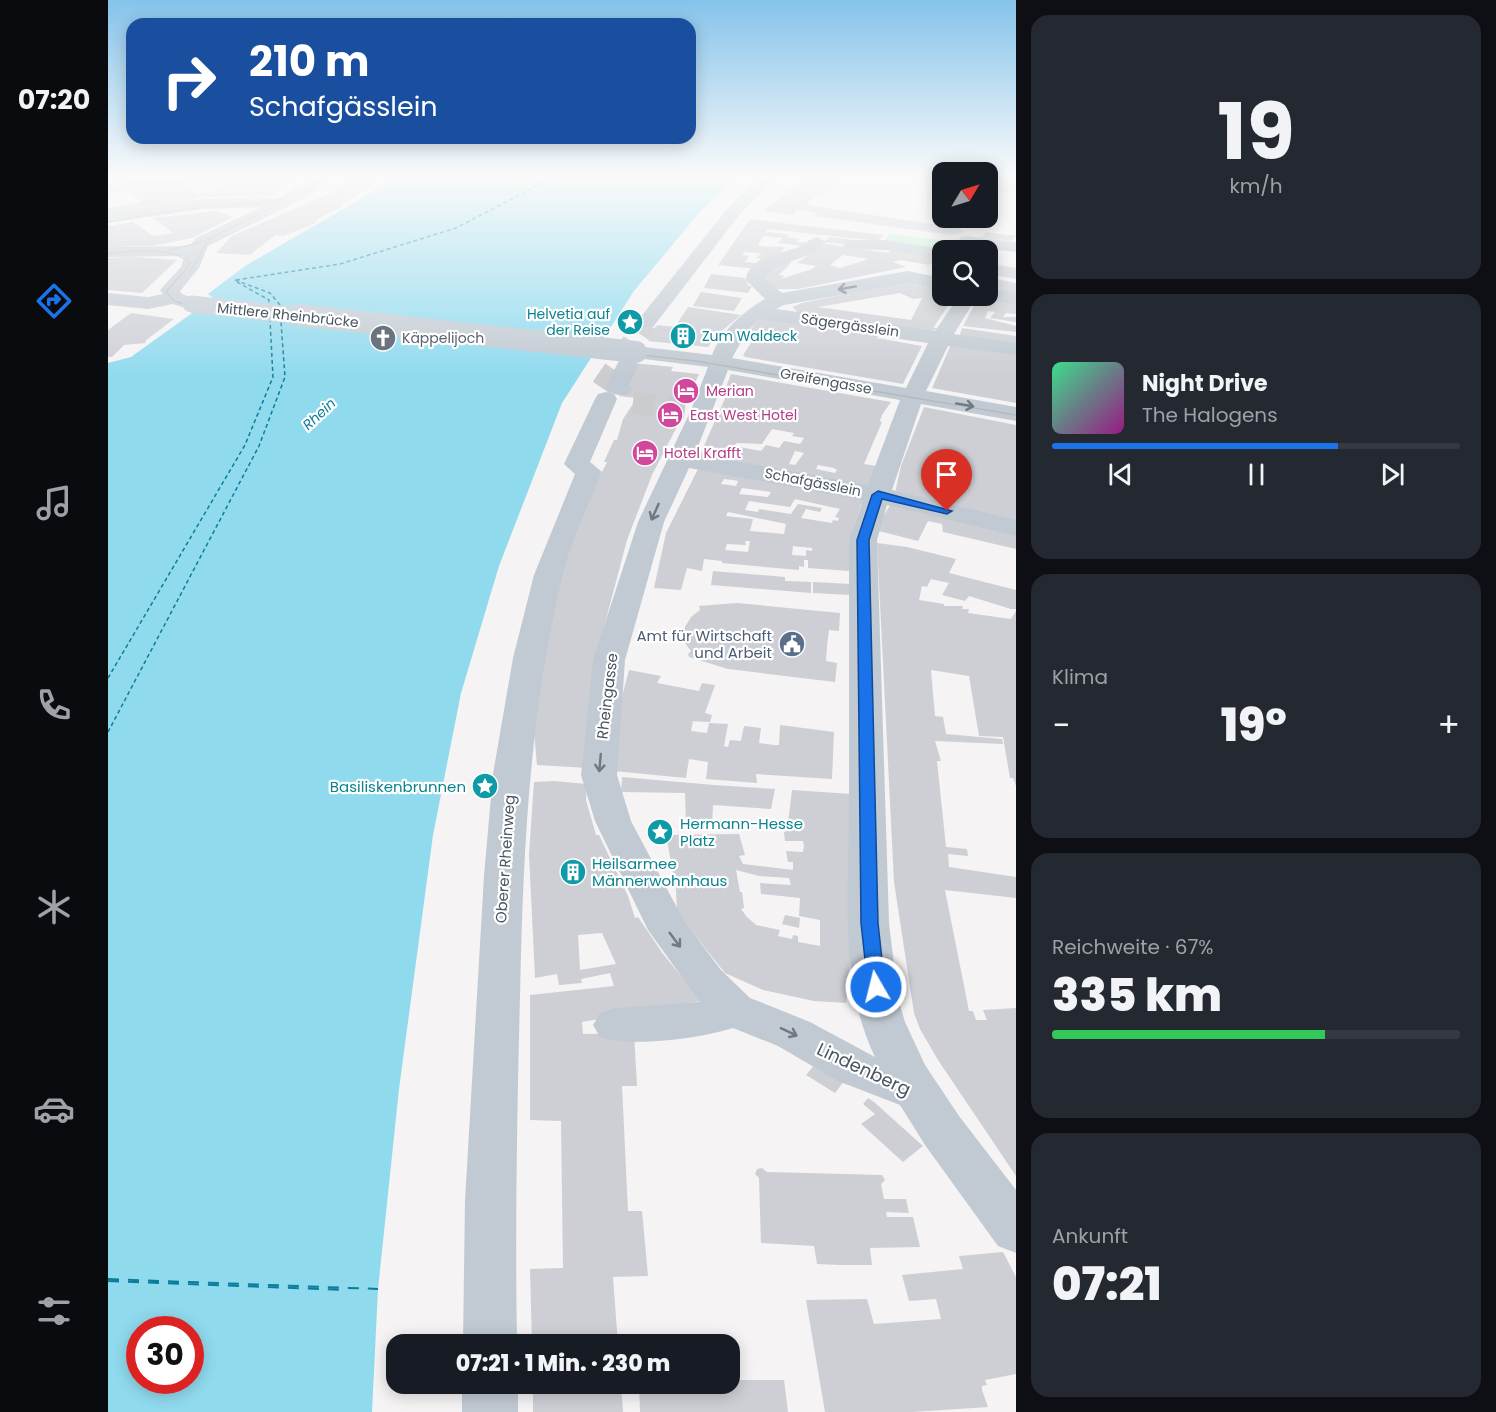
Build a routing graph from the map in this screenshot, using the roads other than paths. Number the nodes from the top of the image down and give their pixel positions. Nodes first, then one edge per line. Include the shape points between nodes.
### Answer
1 (201, 245) edge
2 (707, 245) edge
3 (814, 245) edge
4 (852, 245) dead end
5 (856, 245) edge
6 (891, 245) edge
7 (998, 247) edge
8 (1016, 247) edge
9 (195, 251) junction
10 (108, 252) edge
11 (932, 252) edge
12 (998, 263) edge
13 (1016, 265) edge
14 (932, 282) edge
15 (998, 296) edge
16 (108, 299) edge
17 (1016, 299) edge
18 (778, 300) junction
19 (182, 301) junction
20 (138, 306) dead end
21 (962, 306) edge
22 (759, 312) junction
23 (117, 319) dead end
24 (646, 323) tunnel mouth
25 (941, 338) junction
26 (1016, 349) edge
27 (632, 359) junction
28 (719, 362) junction
29 (913, 396) junction
30 (1016, 414) edge
31 (679, 459) junction
32 (878, 495) junction
33 (1016, 528) edge
34 (735, 1010) junction
35 (615, 1025) dead end
36 (916, 1091) junction
37 (1016, 1230) edge
38 (490, 1334) edge
39 (490, 1394) edge
40 (490, 1412) edge

1 - 9 street
2 - 24 street
3 - 18 street via 794,256 778,259 755,275 759,286
4 - 5 street
6 - 11 street
7 - 8 street
9 - 10 street
9 - 19 street via 190,268 170,290
12 - 13 street
14 -> 18 street via 908,277
15 - 17 street
16 - 19 street, Mittlere Rheinbrücke
18 - 22 street, Rheingasse
19 - 27 street, Mittlere Rheinbrücke, bridge
20 - 23 street
21 - 25 street
22 - 25 street, Sägergässlein
22 - 28 street, Rheingasse via 732,338
25 - 26 street, Sägergässlein
25 - 29 street
27 - 28 street, Greifengasse
27 - 38 street, Oberer Rheinweg via 576,464 589,472 548,575 529,658 511,774 490,1201
28 - 29 street, Greifengasse
28 - 31 street, Rheingasse via 694,409
29 -> 30 street, Greifengasse
29 - 32 street
31 - 32 street, Schafgässlein
31 -> 34 street, Rheingasse via 651,522 609,660 599,774 613,821 668,930 706,981
32 - 33 street, Schafgässlein
32 - 36 street via 863,540 869,923 883,1022
34 - 35 street via 710,1018
34 -> 36 street, Lindenberg via 794,1034 854,1068
36 - 37 street, Lindenberg
39 - 40 street

